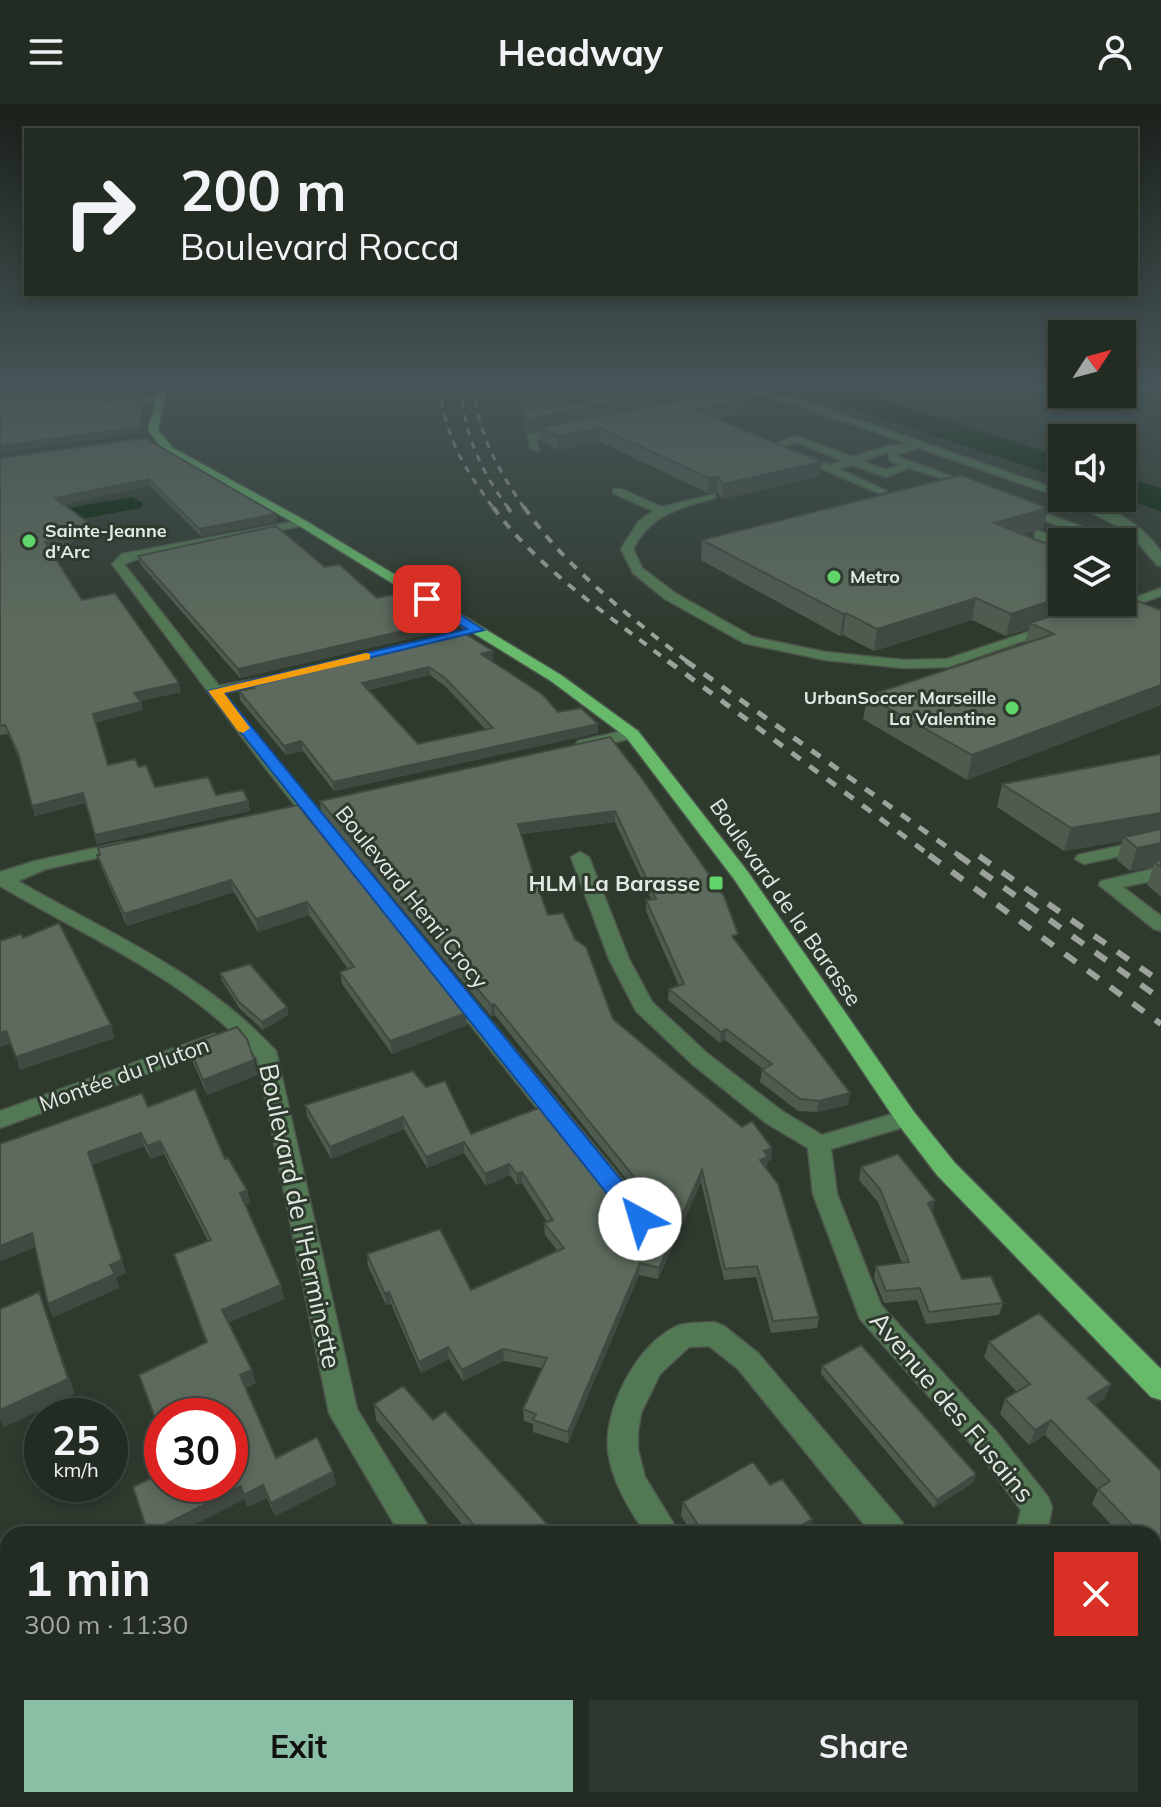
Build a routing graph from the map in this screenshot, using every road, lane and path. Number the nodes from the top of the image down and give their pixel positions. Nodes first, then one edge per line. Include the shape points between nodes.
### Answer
1 (199, 466) edge
2 (824, 466) edge
3 (836, 466) edge
4 (870, 466) edge
5 (904, 466) edge
6 (916, 466) edge
7 (976, 466) edge
8 (830, 469) junction
9 (886, 474) junction
10 (853, 479) junction
11 (1048, 490) edge
12 (617, 491) dead end
13 (882, 491) edge
14 (982, 492) edge
15 (711, 496) edge
16 (1011, 503) edge
17 (658, 509) junction
18 (1101, 512) edge
19 (302, 523) junction
20 (1076, 528) edge
21 (1039, 535) edge
22 (1048, 539) edge
23 (1161, 562) edge
24 (1161, 592) edge
25 (1136, 600) edge
26 (1062, 625) edge
27 (478, 630) junction
28 (457, 635) edge
29 (285, 676) edge
30 (215, 691) junction
31 (632, 734) junction
32 (562, 749) edge
33 (1161, 842) edge
34 (135, 844) edge
35 (580, 857) dead end
36 (1084, 859) dead end
37 (1161, 873) edge
38 (2, 879) edge
39 (1161, 925) edge
40 (247, 1029) junction
41 (906, 1118) junction
42 (0, 1120) edge
43 (819, 1144) junction
44 (640, 1219) edge
45 (1161, 1388) edge
46 (412, 1526) edge
47 (658, 1526) edge
48 (885, 1526) edge
49 (1033, 1526) edge

1 - 19 main road, Boulevard de la Barasse
2 - 8 street
3 - 8 street
4 - 9 street
5 - 9 street
6 - 14 street
7 - 11 street
8 - 10 street
9 - 10 street
10 - 13 street
12 - 17 street
15 - 17 street
16 - 20 street
17 - 26 street via 636,530 627,549 637,570 670,596 749,640 825,656 948,663
18 - 23 street via 1124,522
19 - 27 main road, Boulevard de la Barasse
19 - 30 street, Boulevard Henri Crocy via 122,558 118,564
21 - 22 street
24 - 25 street
27 - 28 street
27 - 31 main road, Boulevard de la Barasse
29 - 30 street
30 - 44 street, Boulevard Henri Crocy
31 - 32 street
31 - 41 main road, Boulevard de la Barasse via 741,876
33 - 36 street
34 - 38 street
35 - 43 street via 643,1006 700,1059 774,1117
37 - 39 street via 1108,885
38 - 40 street, Boulevard de l'Herminette via 166,970
40 - 42 street, Montée du Pluton
40 - 46 street, Boulevard de l'Herminette via 268,1056 343,1413
41 - 43 street
41 - 45 main road, Boulevard de la Barasse via 946,1169
43 - 49 street, Avenue des Fusains via 825,1194 870,1311 986,1440 1037,1507
47 - 48 street via 625,1467 621,1432 646,1370 683,1336 714,1334 748,1361

